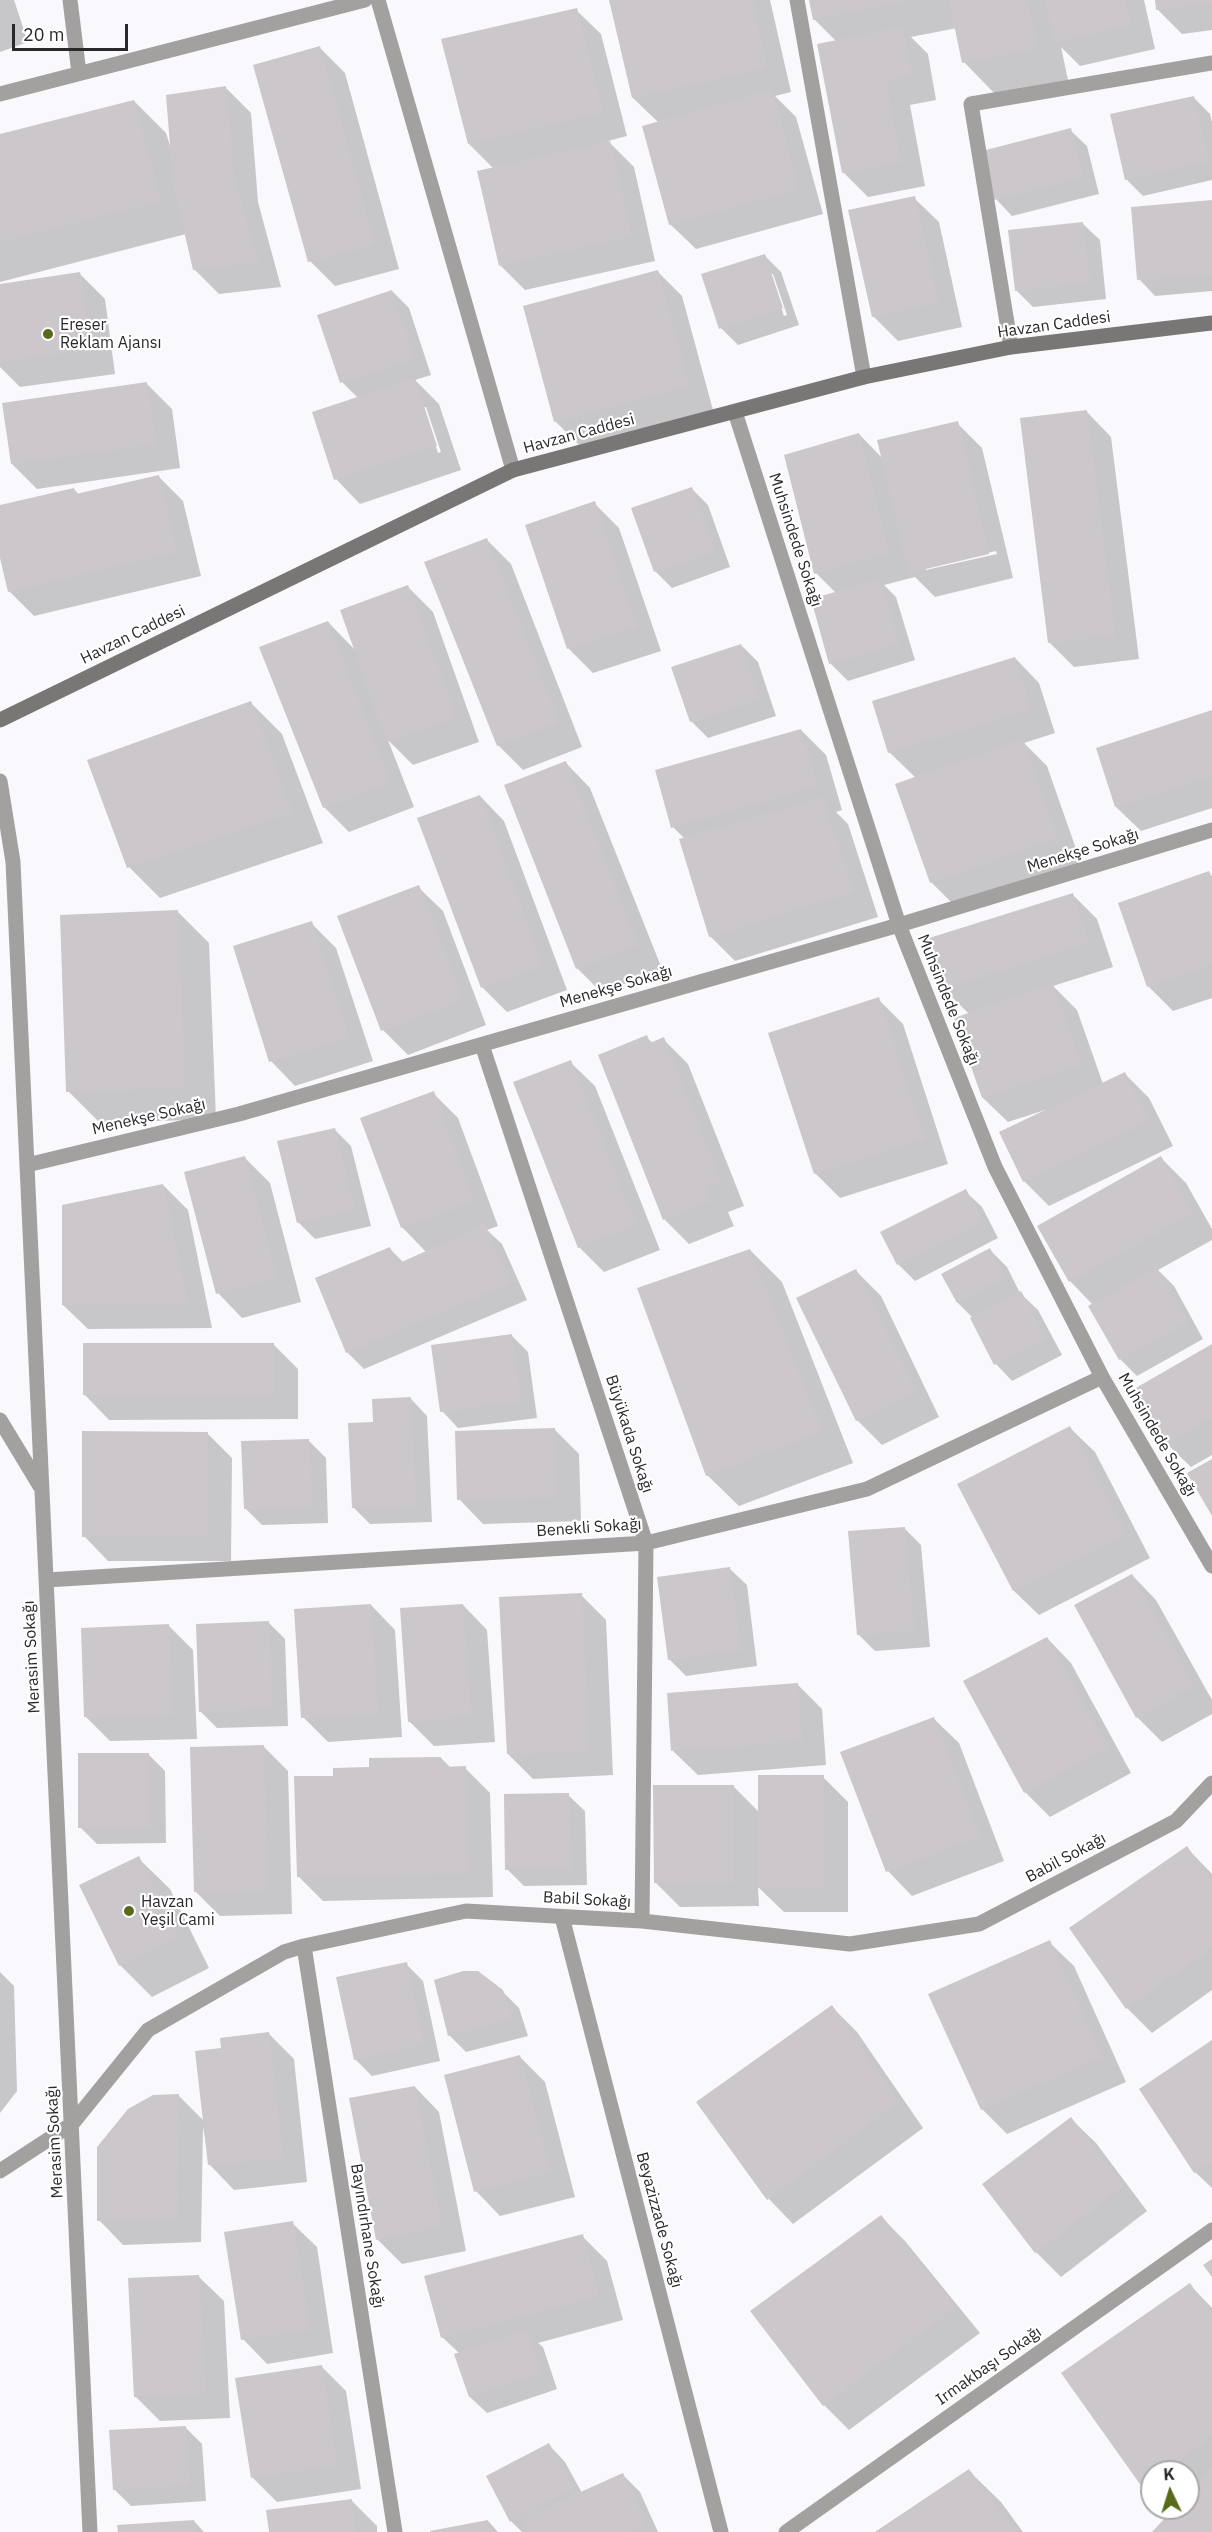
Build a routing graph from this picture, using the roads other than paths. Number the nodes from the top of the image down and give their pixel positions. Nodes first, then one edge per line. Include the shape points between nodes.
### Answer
1 (70, 0) edge
2 (365, 0) edge
3 (378, 0) edge
4 (797, 0) edge
5 (1212, 63) edge
6 (79, 74) junction
7 (0, 94) edge
8 (1212, 323) edge
9 (1011, 347) junction
10 (864, 377) junction
11 (735, 412) junction
12 (513, 470) junction
13 (0, 720) edge
14 (0, 781) edge
15 (1212, 830) edge
16 (899, 925) junction
17 (482, 1045) junction
18 (27, 1165) junction
19 (1102, 1377) junction
20 (0, 1420) edge
21 (42, 1489) junction
22 (646, 1543) junction
23 (1212, 1566) edge
24 (47, 1580) junction
25 (1212, 1783) edge
26 (562, 1917) junction
27 (642, 1921) junction
28 (304, 1946) junction
29 (72, 2124) junction
30 (0, 2171) edge
31 (1212, 2230) edge
32 (90, 2532) edge
33 (395, 2532) edge
34 (721, 2532) edge
35 (786, 2532) edge

1 - 6 street
2 - 6 street
3 - 12 street
4 - 10 street
5 - 9 street via 971,104
6 - 7 street
8 - 9 street, Havzan Caddesi
9 - 10 street, Havzan Caddesi
10 - 11 street, Havzan Caddesi
11 - 12 street, Havzan Caddesi
11 - 16 street, Muhsindede Sokağı
12 - 13 street, Havzan Caddesi
14 - 18 street, Merasim Sokağı via 13,862
15 - 16 street, Menekşe Sokağı
16 - 17 street, Menekşe Sokağı
16 - 19 street, Muhsindede Sokağı via 995,1167
17 - 18 street, Menekşe Sokağı via 239,1114
17 - 22 street, Büyükada Sokağı
18 - 21 street, Merasim Sokağı
19 - 22 street, Benekli Sokağı via 867,1489
19 - 23 street, Muhsindede Sokağı
20 - 21 street
21 - 24 street, Merasim Sokağı
22 - 24 street, Benekli Sokağı
22 - 27 street, Büyükada Sokağı
24 - 29 street, Merasim Sokağı
25 - 27 street, Babil Sokağı via 1176,1821 980,1924 850,1944
26 - 27 street, Babil Sokağı
26 - 28 street, Babil Sokağı via 466,1911
26 - 34 street, Beyazizzade Sokağı
28 - 29 street, Babil Sokağı via 284,1952 148,2030
28 - 33 street, Bayındırhane Sokağı
29 - 30 street, Babil Sokağı
29 - 32 street, Merasim Sokağı
31 - 35 street, Irmakbaşı Sokağı

